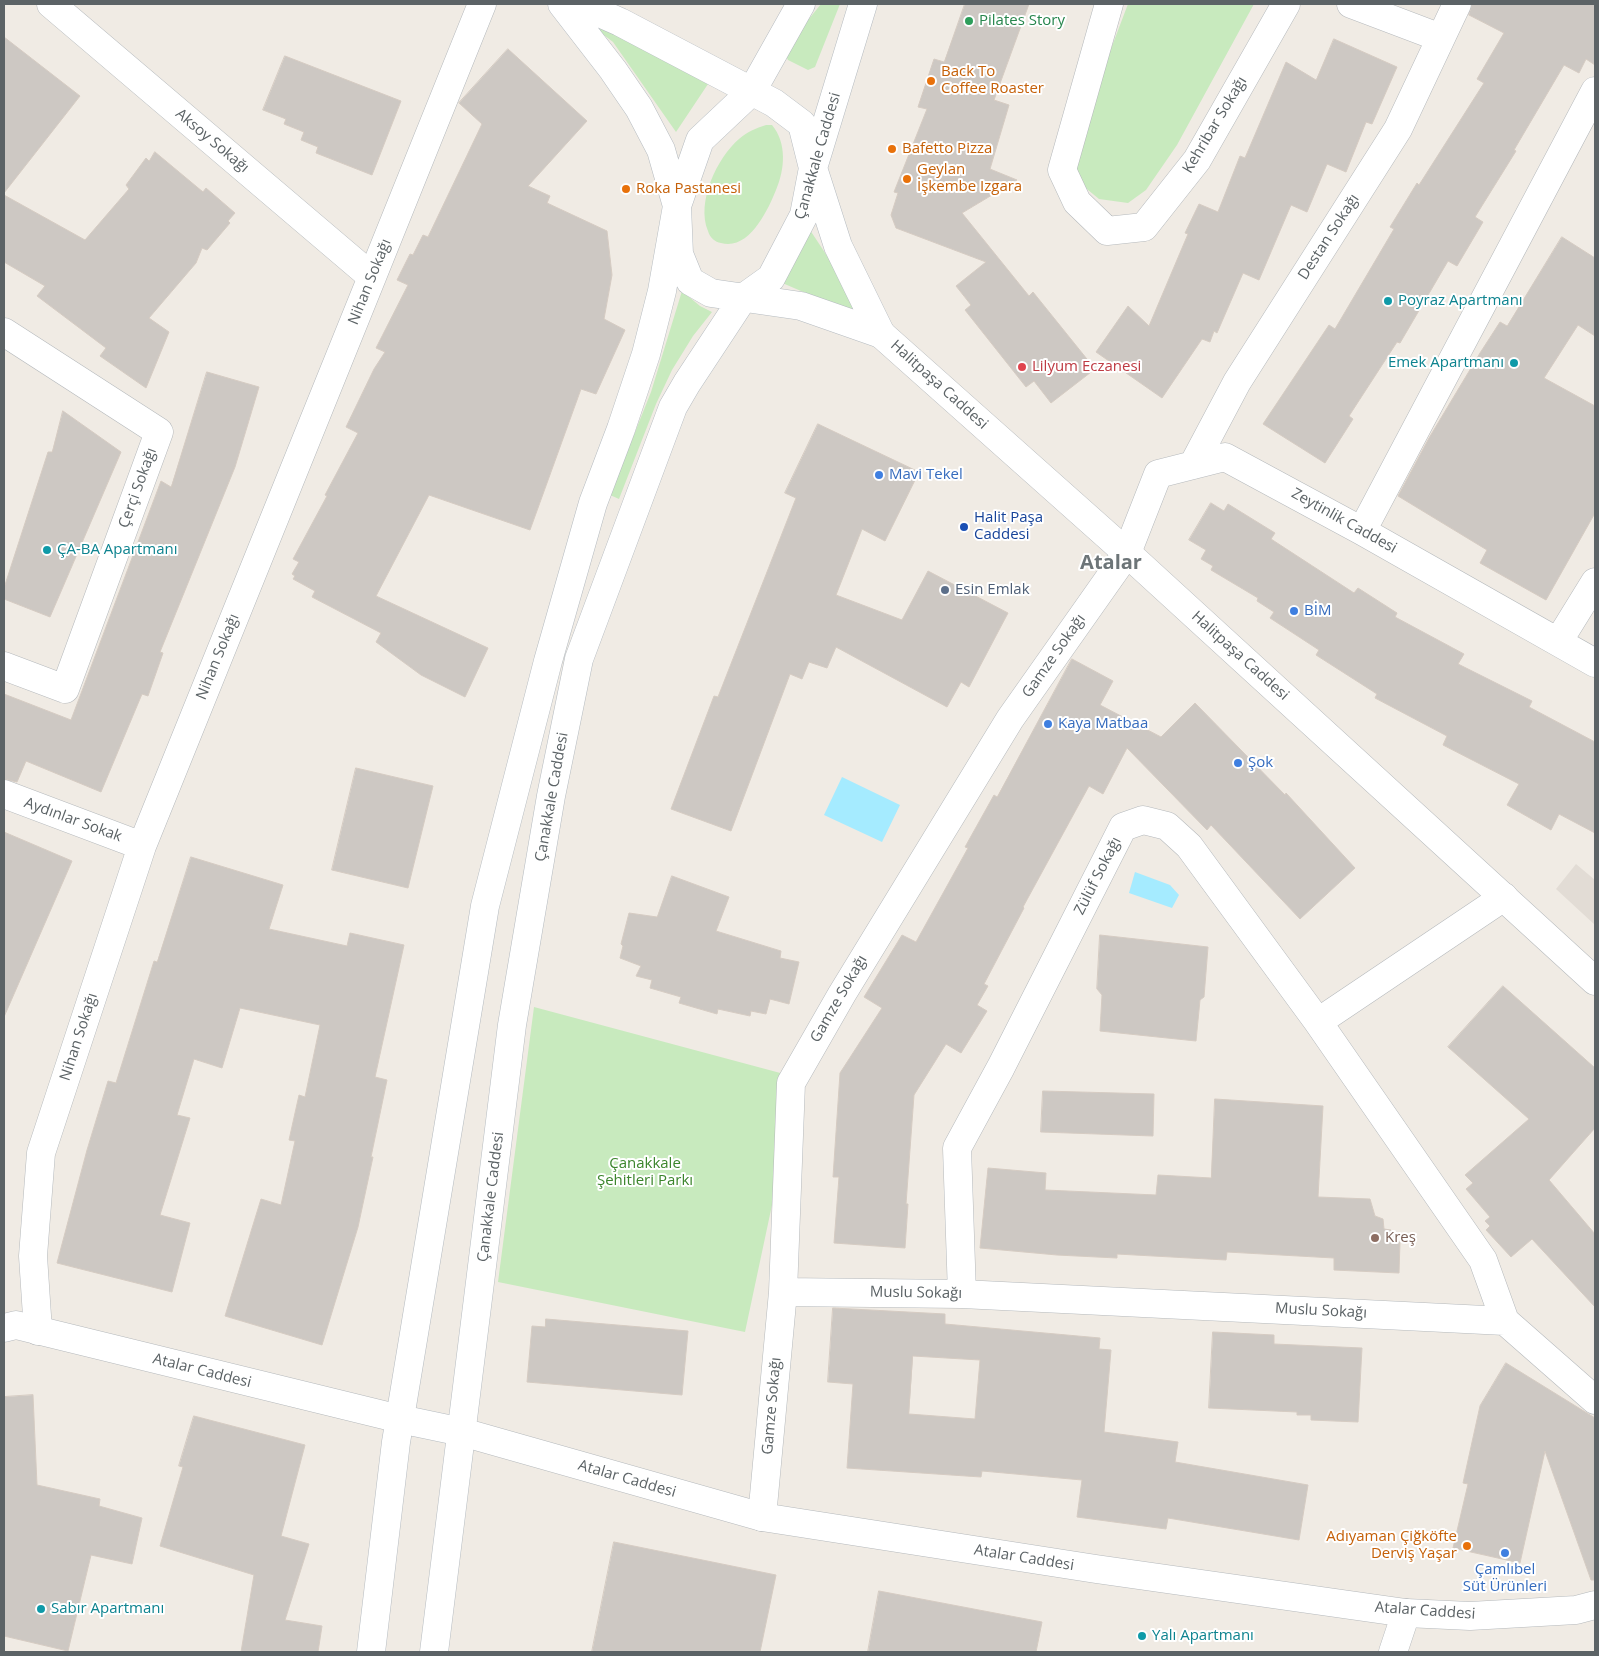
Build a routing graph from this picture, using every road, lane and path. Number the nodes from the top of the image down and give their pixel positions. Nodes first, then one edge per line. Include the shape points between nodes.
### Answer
1 (50, 4) edge
2 (482, 4) edge
3 (562, 4) edge
4 (579, 4) edge
5 (801, 4) edge
6 (863, 4) edge
7 (1109, 4) edge
8 (1286, 4) edge
9 (1351, 4) edge
10 (1457, 4) edge
11 (1441, 38) junction
12 (752, 91) junction
13 (1595, 91) edge
14 (813, 168) junction
15 (677, 206) junction
16 (372, 278) junction
17 (743, 298) junction
18 (4, 332) edge
19 (882, 334) junction
20 (1193, 465) junction
21 (1362, 531) junction
22 (1127, 553) junction
23 (1595, 582) edge
24 (1558, 642) junction
25 (1595, 663) edge
26 (4, 666) edge
27 (4, 794) edge
28 (142, 846) junction
29 (1504, 897) junction
30 (1595, 981) edge
31 (1318, 1022) junction
32 (783, 1292) junction
33 (962, 1294) junction
34 (1505, 1320) junction
35 (4, 1328) edge
36 (38, 1331) junction
37 (1595, 1400) edge
38 (400, 1419) junction
39 (462, 1432) junction
40 (762, 1517) junction
41 (1595, 1605) edge
42 (1406, 1612) junction
43 (371, 1652) edge
44 (434, 1652) edge
45 (1393, 1652) edge

1 - 16 street, Aksoy Sokağı
2 - 16 street, Nihan Sokağı
3 - 15 street via 638,108 661,150
4 - 12 street
5 - 12 street
6 - 14 street, Çanakkale Caddesi
7 - 8 street, Kehribar Sokağı via 1062,170 1077,202 1107,231 1144,227 1197,160
9 - 11 street
10 - 11 street, Destan Sokağı
11 - 20 street, Destan Sokağı via 1398,129 1237,382
12 - 14 street via 802,124
12 - 15 street via 700,140
13 - 21 street
14 - 17 street, Çanakkale Caddesi via 804,215 771,278
14 - 19 street via 838,246
15 - 17 street via 679,254 690,281 711,292
15 - 38 street via 662,291 646,354 593,503 548,661 485,906
16 - 28 street, Nihan Sokağı
17 - 19 street via 801,306
17 - 39 street, Çanakkale Caddesi via 674,407 579,659 512,1026
18 - 26 street, Çerçi Sokağı via 158,432 65,688
19 - 22 street, Halitpaşa Caddesi
20 - 21 street, Zeytinlik Caddesi via 1225,457
20 - 22 street, Zeytinlik Caddesi via 1158,474
21 - 24 street, Zeytinlik Caddesi
22 - 29 street, Halitpaşa Caddesi
22 - 32 street, Gamze Sokağı via 1010,719 791,1083
23 - 24 street
24 - 25 street, Zeytinlik Caddesi
27 - 28 street, Aydınlar Sokak
28 - 36 street, Nihan Sokağı via 41,1153 33,1256
29 - 30 street, Halitpaşa Caddesi
29 - 31 street
31 - 33 street, Zülüf Sokağı via 1189,846 1168,826 1143,820 1123,827 957,1148
31 - 34 street via 1483,1260
32 - 33 street, Muslu Sokağı
32 - 40 street, Gamze Sokağı
33 - 34 street, Muslu Sokağı
34 - 37 street
35 - 36 street, Atalar Caddesi via 16,1326
36 - 38 street, Atalar Caddesi
38 - 39 street, Atalar Caddesi
38 - 43 street
39 - 40 street, Atalar Caddesi
39 - 44 street, Çanakkale Caddesi
40 - 42 street, Atalar Caddesi via 1096,1569
41 - 42 street, Atalar Caddesi via 1576,1610 1470,1616
42 - 45 street

